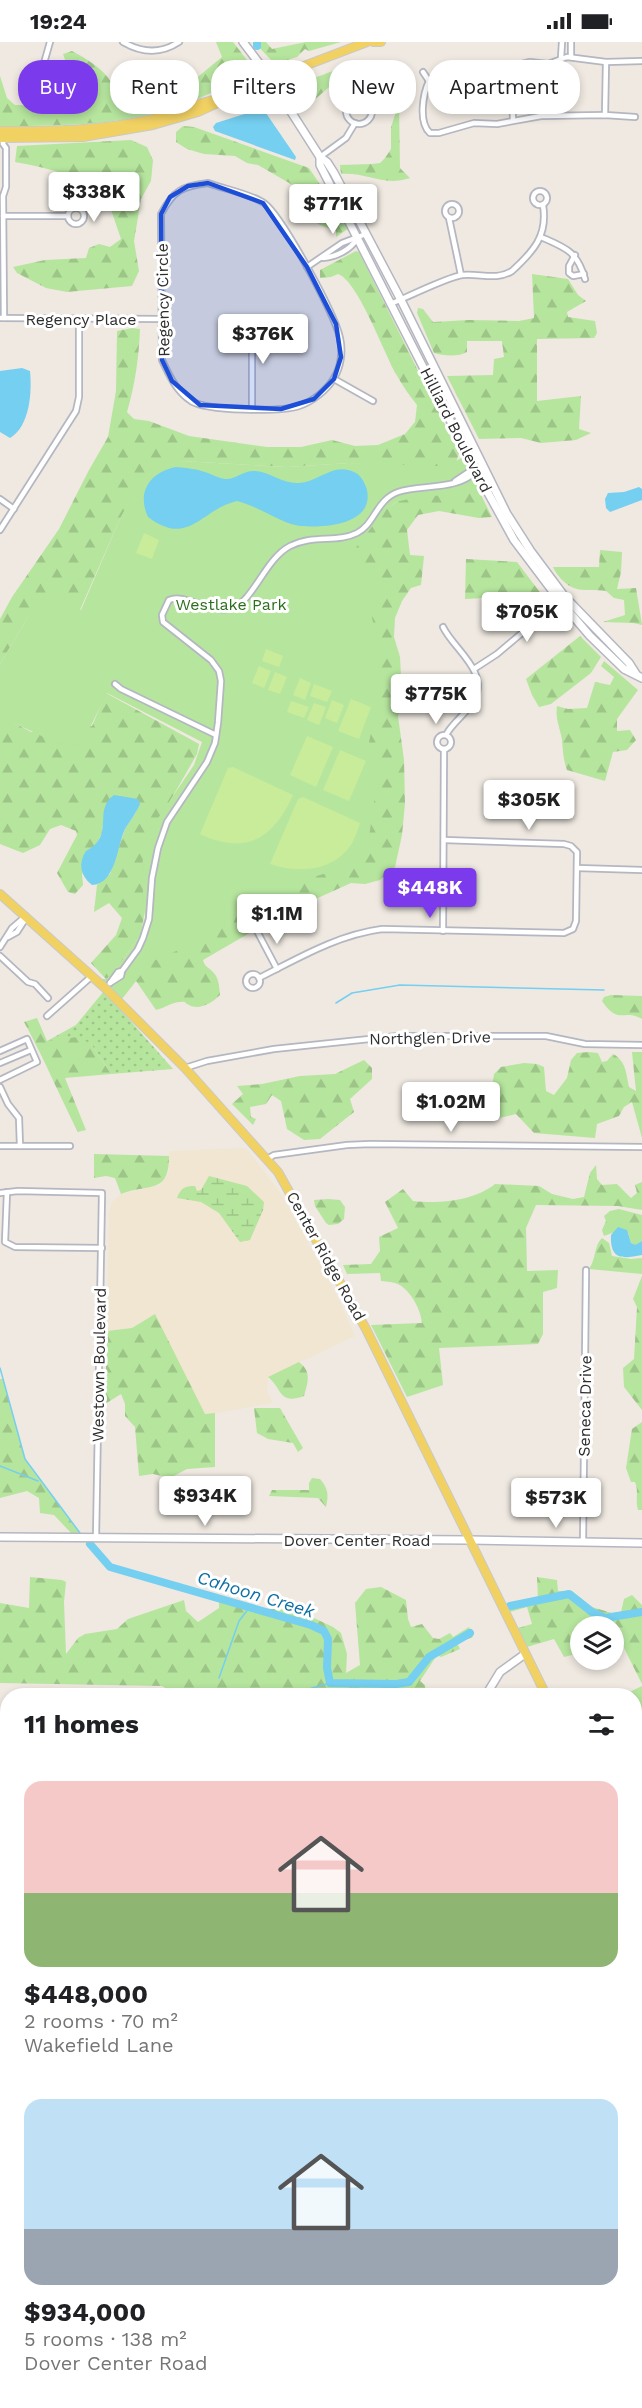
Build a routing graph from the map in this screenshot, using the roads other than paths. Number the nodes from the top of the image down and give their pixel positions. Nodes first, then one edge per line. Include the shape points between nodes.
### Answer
1 (50, 42) edge
2 (123, 42) edge
3 (179, 42) edge
4 (243, 42) edge
5 (363, 42) edge
6 (373, 42) edge
7 (381, 42) edge
8 (562, 42) edge
9 (571, 42) edge
10 (571, 57) junction
11 (561, 58) junction
12 (45, 60) edge
13 (256, 60) edge
14 (317, 60) edge
15 (557, 60) edge
16 (642, 61) edge
17 (606, 62) junction
18 (423, 72) dead end
19 (428, 80) edge
20 (428, 85) edge
21 (211, 100) edge
22 (211, 105) edge
23 (292, 114) edge
24 (513, 114) edge
25 (605, 115) junction
26 (635, 117) dead end
27 (513, 120) junction
28 (355, 123) junction
29 (1, 138) edge
30 (320, 157) junction
31 (0, 190) edge
32 (3, 196) junction
33 (543, 205) dead end
34 (2, 216) edge
35 (68, 216) dead end
36 (449, 218) dead end
37 (360, 237) junction
38 (541, 237) junction
39 (575, 255) junction
40 (307, 267) junction
41 (461, 275) junction
42 (400, 300) junction
43 (393, 303) junction
44 (2, 318) edge
45 (163, 319) junction
46 (79, 320) junction
47 (247, 327) dead end
48 (334, 379) junction
49 (373, 401) dead end
50 (252, 408) junction
51 (480, 469) junction
52 (0, 499) edge
53 (14, 508) junction
54 (0, 530) edge
55 (562, 599) junction
56 (443, 627) dead end
57 (474, 669) junction
58 (639, 676) edge
59 (115, 684) dead end
60 (216, 735) junction
61 (446, 735) junction
62 (444, 749) junction
63 (444, 840) junction
64 (577, 868) junction
65 (642, 870) edge
66 (0, 894) edge
67 (26, 916) junction
68 (257, 930) dead end
69 (443, 931) junction
70 (0, 947) edge
71 (0, 957) edge
72 (277, 969) junction
73 (92, 976) junction
74 (259, 978) dead end
75 (107, 986) junction
76 (48, 998) dead end
77 (47, 1016) dead end
78 (642, 1045) edge
79 (31, 1050) junction
80 (0, 1051) edge
81 (0, 1063) edge
82 (184, 1068) junction
83 (0, 1080) edge
84 (0, 1087) edge
85 (0, 1146) edge
86 (20, 1146) junction
87 (70, 1146) dead end
88 (642, 1148) edge
89 (267, 1159) junction
90 (7, 1192) junction
91 (0, 1193) edge
92 (102, 1248) junction
93 (586, 1270) dead end
94 (0, 1537) edge
95 (96, 1538) junction
96 (470, 1540) junction
97 (583, 1542) junction
98 (642, 1543) edge
99 (525, 1654) junction
100 (490, 1688) edge
101 (542, 1688) edge

1 - 12 street
2 - 3 street via 156,51
4 - 13 main road, Hilliard Boulevard
5 - 14 main road
6 - 7 main road
8 - 11 street
9 - 10 street
10 - 11 street
10 - 17 street
11 - 15 street
16 - 17 street
17 - 25 street
18 - 19 street
20 - 27 street via 424,126 430,133 474,123
21 - 29 main road via 121,126
22 - 29 main road via 153,125 83,137
23 - 30 main road, Hilliard Boulevard
24 - 27 street
25 - 26 street
25 - 27 street
28 - 28 street via 347,117 346,107 353,99 361,98 370,104 372,113 366,122
28 - 30 street via 346,138
29 - 32 street via 6,148
30 - 37 main road, Hilliard Boulevard via 330,167
31 - 32 street
32 - 34 street
33 - 38 street
34 - 35 street
34 - 44 street
36 - 41 street
37 - 40 street via 342,243
37 - 42 main road, Hilliard Boulevard
37 - 43 main road, Hilliard Boulevard
38 - 39 street
38 - 41 street via 505,275
39 - 39 street via 581,264 584,276 569,273
40 - 45 street, Regency Circle via 263,202 208,183 188,186 170,197 161,214
40 - 48 street, Regency Circle via 341,341
41 - 42 street
42 - 43 street
42 - 51 main road, Hilliard Boulevard
43 - 51 main road, Hilliard Boulevard
44 - 46 street, Regency Place
45 - 46 street, Regency Place
45 - 50 street, Regency Circle via 162,360 172,381 189,400 213,408
46 - 53 street via 76,411
47 - 50 street via 252,338
48 - 49 street
48 - 50 street, Regency Circle via 314,399 298,406
51 - 55 main road, Hilliard Boulevard
51 - 60 street via 443,486 395,493 357,533 315,538 290,546 280,552 234,608 219,610 169,600 162,619 219,671
52 - 53 street
53 - 54 street
55 - 57 street
55 - 58 main road, Hilliard Boulevard
56 - 57 street
57 - 61 street via 477,695
59 - 60 street
60 - 75 street via 207,762 167,822 158,848 143,938
61 - 62 street via 451,744
61 - 62 street via 436,741
62 - 63 street
63 - 64 street via 564,844 577,852
63 - 69 street
64 - 65 street
64 - 69 street via 576,921 564,933
66 - 67 main road, Center Ridge Road
67 - 70 street via 17,932
67 - 73 main road, Center Ridge Road
68 - 72 street
69 - 72 street via 358,932
71 - 76 street
72 - 74 street
73 - 75 main road, Center Ridge Road
73 - 77 street
75 - 82 main road, Center Ridge Road
78 - 82 street, Northglen Drive via 585,1044 546,1036 398,1036 274,1050
79 - 80 street via 27,1039
79 - 81 street
79 - 83 street via 37,1062
82 - 89 main road, Center Ridge Road
84 - 86 street via 19,1118
85 - 86 street
86 - 87 street
88 - 89 street via 347,1144
89 - 96 main road, Center Ridge Road via 294,1197 366,1329
90 - 91 street
90 - 92 street via 8,1245
90 - 92 street, Westown Boulevard via 102,1193
92 - 95 street, Westown Boulevard
93 - 97 street, Seneca Drive
94 - 95 main road, Dover Center Road
95 - 96 main road, Dover Center Road
96 - 97 main road, Dover Center Road
96 - 99 main road, Center Ridge Road
97 - 98 main road, Dover Center Road
99 - 100 main road via 500,1672
99 - 101 main road, Center Ridge Road

